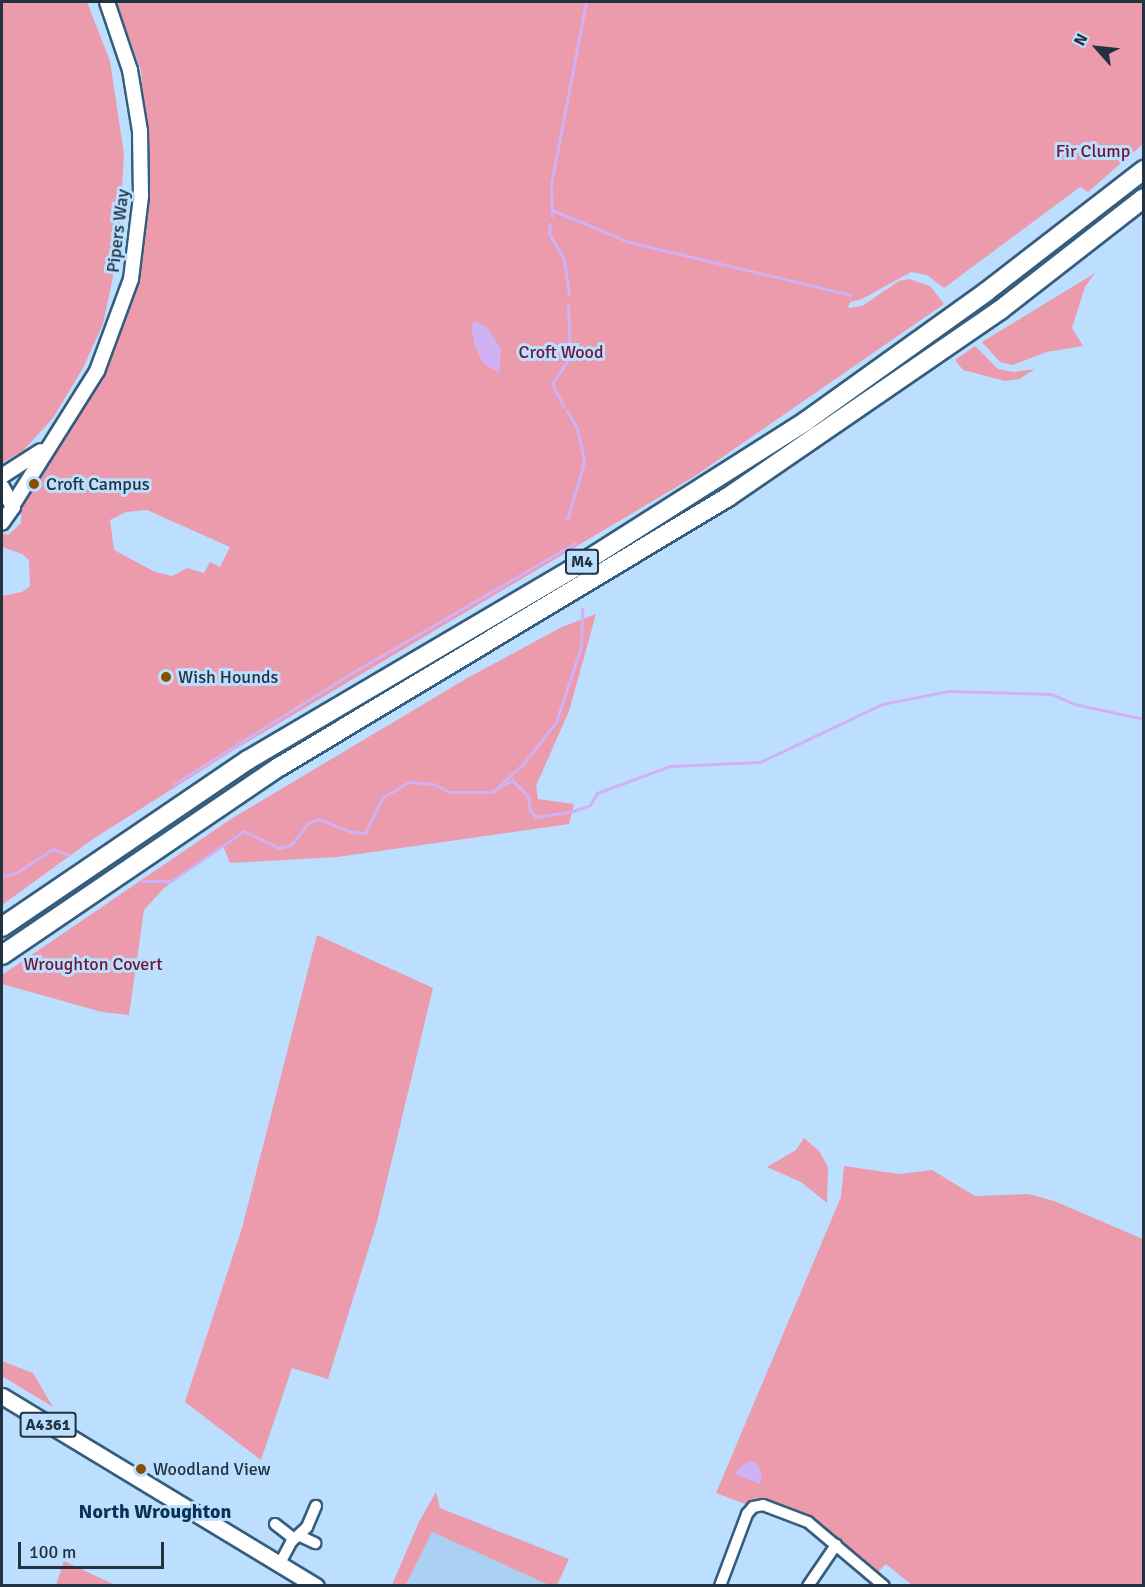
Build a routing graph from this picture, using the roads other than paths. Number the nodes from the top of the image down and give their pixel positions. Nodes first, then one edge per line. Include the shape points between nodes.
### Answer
1 (107, 2) edge
2 (1143, 170) edge
3 (1143, 198) edge
4 (45, 448) junction
5 (2, 476) edge
6 (2, 487) edge
7 (12, 506) junction
8 (2, 523) edge
9 (2, 927) edge
10 (2, 954) edge
11 (2, 1396) edge
12 (316, 1506) dead end
13 (275, 1524) dead end
14 (297, 1537) junction
15 (315, 1543) dead end
16 (836, 1545) junction
17 (279, 1565) junction
18 (316, 1586) edge
19 (720, 1586) edge
20 (808, 1586) edge
21 (884, 1586) edge

1 - 4 main road, Pipers Way via 127,59 139,119 142,179 137,246 129,286 109,345 87,387
2 - 9 highway, M4 via 986,292 806,421 592,557 248,760
3 - 10 highway, M4 via 1000,310 737,491 606,574 279,767
4 - 5 main road, Pipers Way
4 - 7 main road, Pipers Way
6 - 7 main road
7 - 8 main road, Pipers Way via 10,516
11 - 17 main road, A4361
12 - 14 street
13 - 14 street
14 - 15 street
14 - 17 street
16 - 19 street via 792,1513 767,1505 753,1507
16 - 20 street
16 - 21 street
17 - 18 main road, A4361

